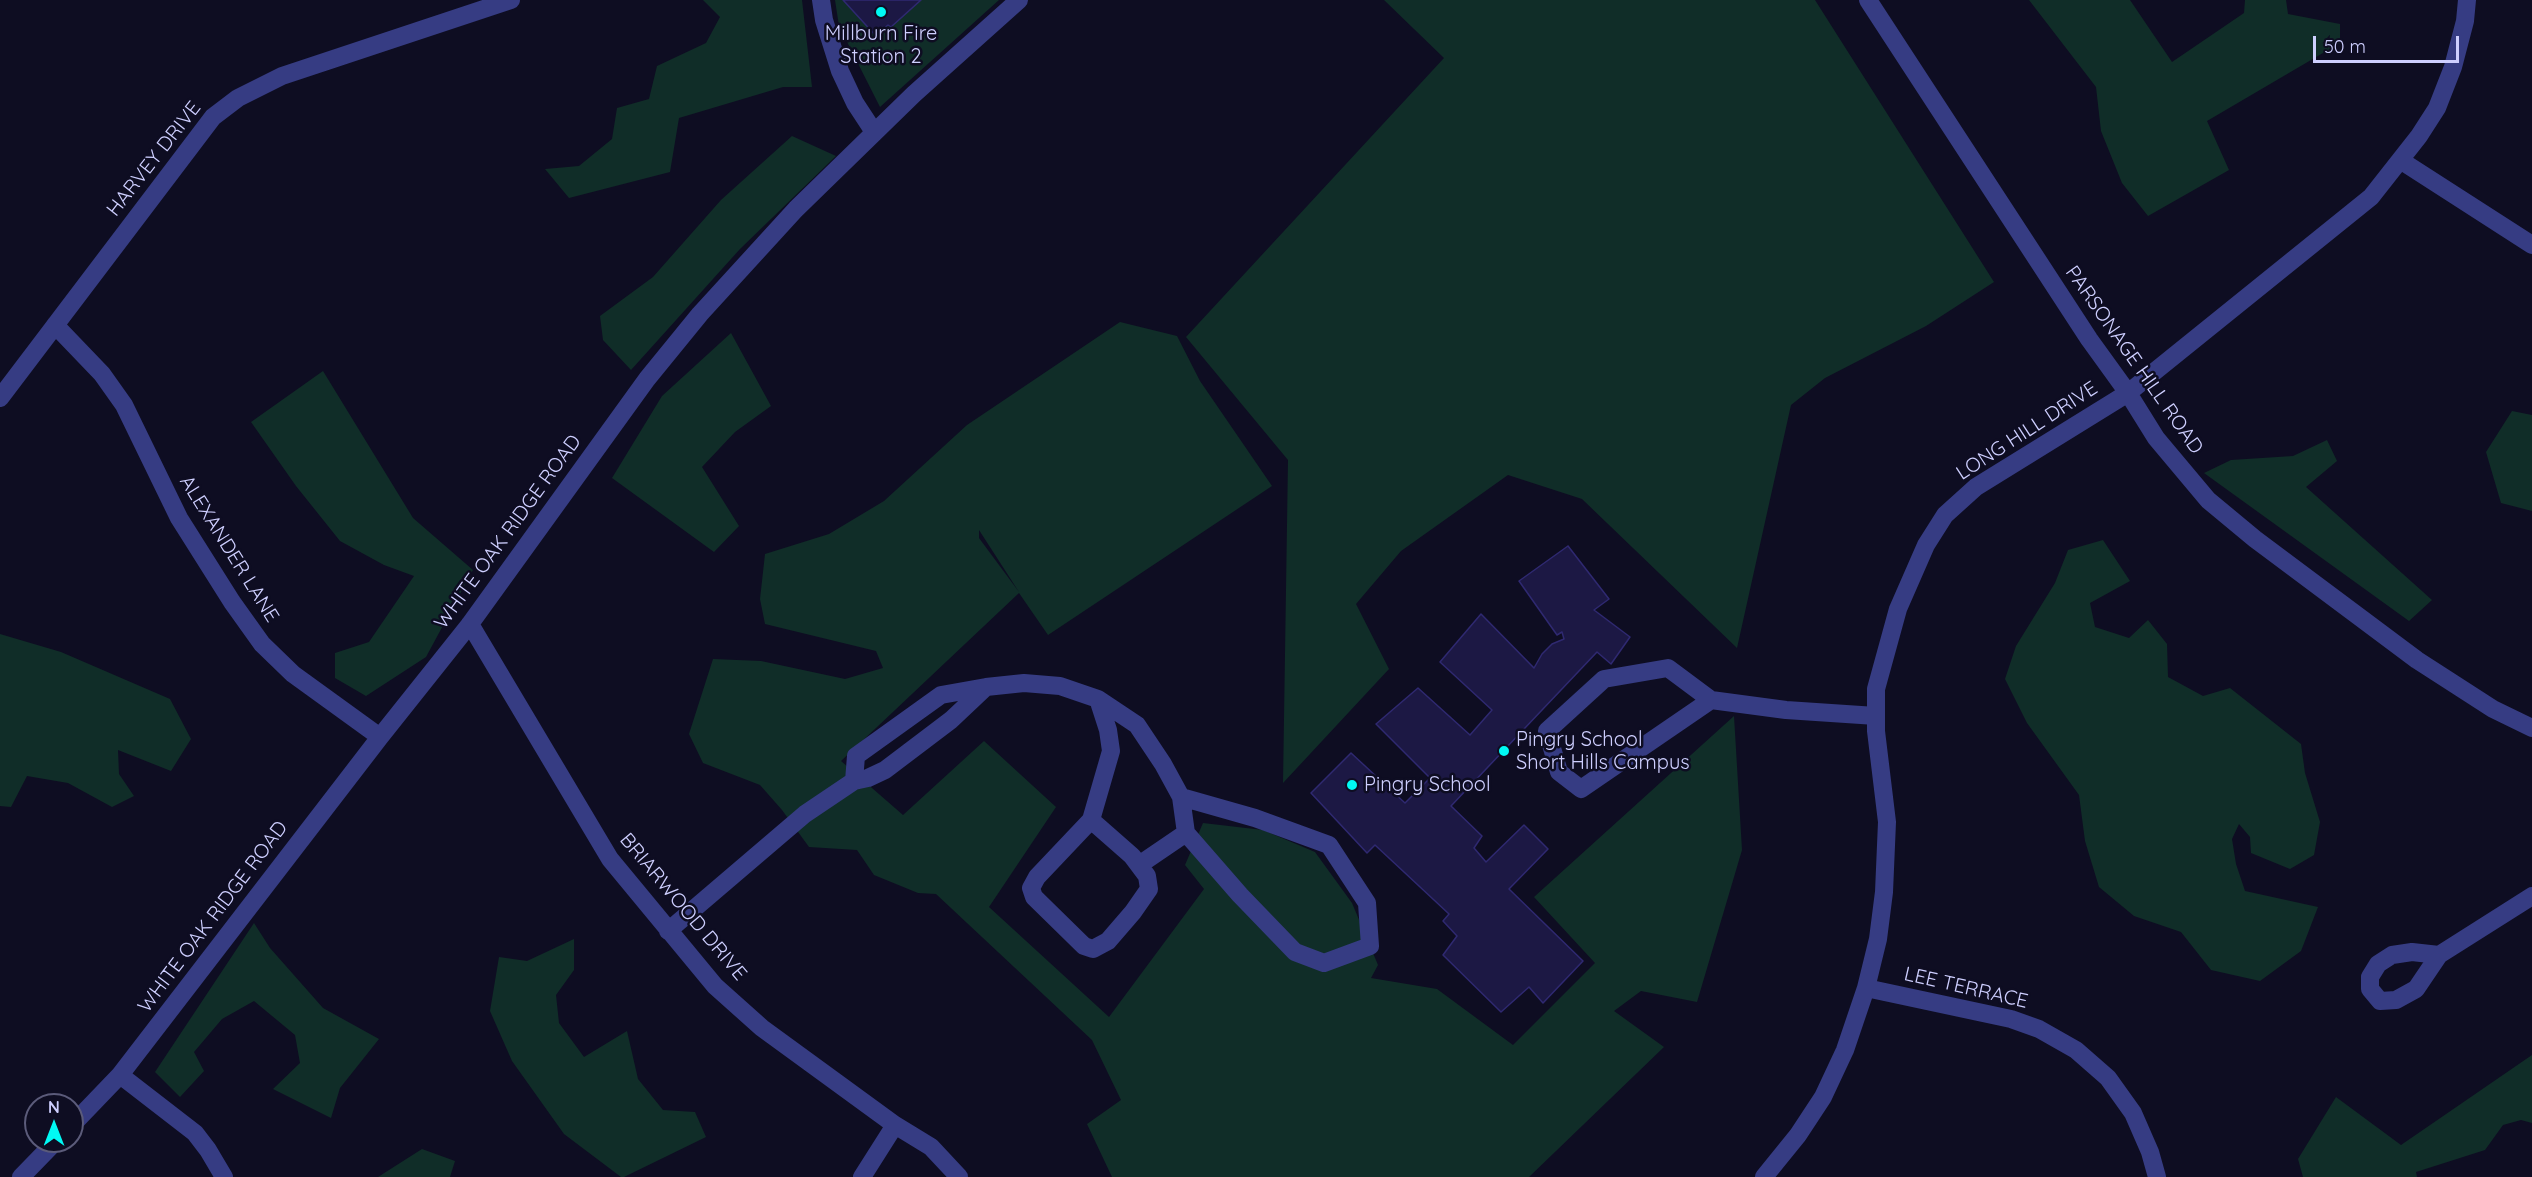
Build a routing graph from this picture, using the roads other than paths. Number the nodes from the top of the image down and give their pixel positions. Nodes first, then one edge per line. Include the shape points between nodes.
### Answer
1 (511, 0) edge
2 (821, 0) edge
3 (1868, 0) edge
4 (2468, 0) edge
5 (1007, 4) edge
6 (874, 132) junction
7 (2400, 160) junction
8 (2532, 245) edge
9 (56, 325) junction
10 (2128, 393) junction
11 (0, 398) edge
12 (470, 624) junction
13 (986, 687) junction
14 (1098, 699) junction
15 (1711, 700) junction
16 (1876, 716) junction
17 (2532, 728) edge
18 (380, 737) junction
19 (854, 781) junction
20 (1181, 797) junction
21 (1091, 820) junction
22 (1186, 833) junction
23 (1139, 866) junction
24 (2532, 896) edge
25 (668, 931) junction
26 (2439, 955) dead end
27 (1866, 988) junction
28 (120, 1075) junction
29 (84, 1112) edge
30 (895, 1125) junction
31 (44, 1153) edge
32 (21, 1177) edge
33 (224, 1177) edge
34 (862, 1177) edge
35 (959, 1177) edge
36 (1764, 1177) edge
37 (2157, 1177) edge

1 - 9 street, HARVEY DRIVE via 282,75 238,98 213,117
2 - 6 street via 840,71
3 - 10 street, PARSONAGE HILL ROAD
4 - 7 street, LONG HILL DRIVE via 2453,67 2437,108
5 - 6 street, WHITE OAK RIDGE ROAD
6 - 12 street, WHITE OAK RIDGE ROAD via 796,209 700,314 647,379
7 - 8 street
7 - 10 street, LONG HILL DRIVE via 2371,197
9 - 11 street, HARVEY DRIVE
9 - 18 street, ALEXANDER LANE via 102,374 124,405 179,518 262,644 292,674
10 - 16 street, LONG HILL DRIVE via 1976,487 1945,515 1926,545 1898,609 1876,689
10 - 17 street, PARSONAGE HILL ROAD via 2156,438 2208,500 2255,539 2417,660 2493,709
12 - 18 street, WHITE OAK RIDGE ROAD
12 - 25 street, BRIARWOOD DRIVE via 610,859
13 - 14 street via 1024,683 1060,686
13 - 19 street via 951,720 885,770
13 - 19 street via 941,695 856,756
14 - 20 street via 1137,725
14 - 21 street via 1111,751
15 - 15 street via 1668,668 1604,679 1547,731 1559,772 1581,789
15 - 16 street
16 - 27 street, LONG HILL DRIVE via 1887,822 1884,892
18 - 28 street, WHITE OAK RIDGE ROAD
19 - 25 street via 805,814
20 - 22 street
20 - 22 street via 1329,845 1366,903 1370,946 1324,963 1295,952
21 - 23 street
21 - 23 street via 1031,888 1034,897 1084,946 1093,949 1107,941 1149,889 1147,876
22 - 23 street
24 - 26 street
25 - 30 street, BRIARWOOD DRIVE via 716,986 762,1028
27 - 36 street, LONG HILL DRIVE via 1845,1050 1823,1096
27 - 37 street, LEE TERRACE via 2011,1019 2076,1050 2108,1078 2133,1113
28 - 29 street, WHITE OAK RIDGE ROAD
28 - 33 street via 195,1133
30 - 34 street
30 - 35 street, BRIARWOOD DRIVE via 931,1147
31 - 32 street

